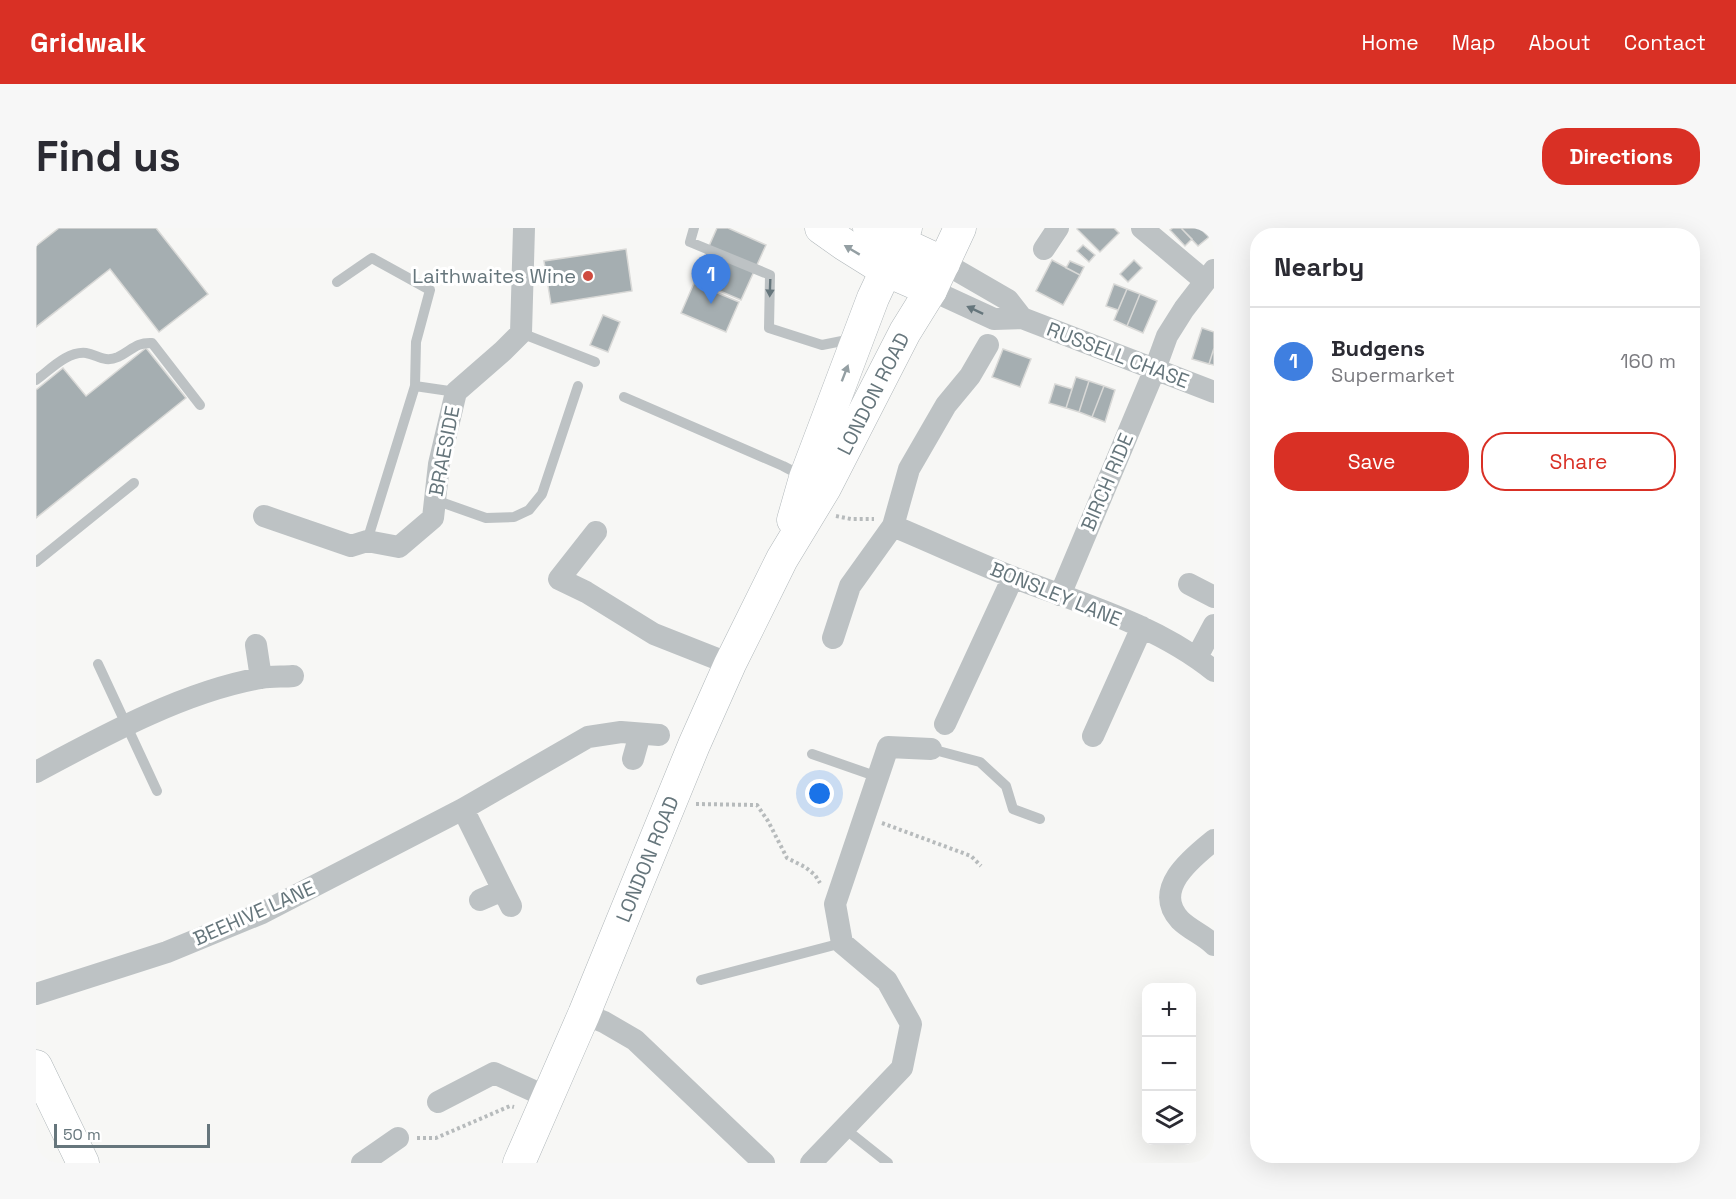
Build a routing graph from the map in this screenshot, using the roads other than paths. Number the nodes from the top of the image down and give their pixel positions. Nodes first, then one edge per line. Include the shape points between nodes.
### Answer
1 (524, 228) edge
2 (694, 228) edge
3 (821, 228) edge
4 (869, 228) edge
5 (960, 228) edge
6 (1058, 228) edge
7 (1142, 228) edge
8 (906, 249) edge
9 (1044, 249) dead end
10 (1209, 276) edge
11 (937, 277) junction
12 (337, 282) dead end
13 (521, 333) junction
14 (858, 338) junction
15 (988, 345) dead end
16 (595, 362) dead end
17 (1155, 369) junction
18 (36, 380) edge
19 (415, 386) junction
20 (578, 386) dead end
21 (456, 392) junction
22 (1214, 392) edge
23 (624, 397) dead end
24 (200, 405) dead end
25 (134, 483) dead end
26 (821, 494) junction
27 (435, 500) junction
28 (264, 516) dead end
29 (893, 526) junction
30 (596, 532) dead end
31 (367, 541) junction
32 (36, 562) edge
33 (1013, 577) junction
34 (1189, 584) dead end
35 (1060, 595) junction
36 (1214, 597) edge
37 (1214, 625) edge
38 (1142, 627) junction
39 (833, 638) dead end
40 (256, 645) dead end
41 (98, 663) dead end
42 (730, 664) junction
43 (1205, 664) edge
44 (293, 676) dead end
45 (261, 678) junction
46 (945, 724) dead end
47 (128, 726) junction
48 (1093, 736) dead end
49 (931, 749) joint
50 (812, 754) dead end
51 (633, 759) dead end
52 (36, 772) edge
53 (878, 777) junction
54 (158, 791) dead end
55 (463, 809) junction
56 (1040, 819) dead end
57 (1214, 840) edge
58 (480, 900) dead end
59 (842, 943) junction
60 (1214, 945) edge
61 (701, 980) dead end
62 (36, 994) edge
63 (584, 1014) junction
64 (36, 1066) edge
65 (547, 1097) junction
66 (438, 1102) dead end
67 (844, 1128) junction
68 (398, 1138) road end
69 (83, 1163) edge
70 (362, 1163) edge
71 (519, 1163) edge
72 (764, 1163) edge
73 (811, 1163) edge
74 (888, 1163) edge

1 - 13 street
2 -> 14 lane via 690,242 770,275 769,328 822,345
8 -> 3 main road via 845,245
4 - 8 main road
5 - 11 main road, LONDON ROAD
6 - 9 street
7 - 10 street
8 - 11 main road
8 - 14 main road, LONDON ROAD
10 - 17 street, BIRCH RIDE via 1167,336
11 - 17 street, RUSSELL CHASE via 1008,300 1022,318
11 - 26 main road, LONDON ROAD
12 - 19 lane via 372,258 430,290 416,342
13 - 16 lane
13 - 21 street, BRAESIDE
26 -> 14 main road, LONDON ROAD
15 - 29 street via 970,376 946,405 909,469
17 - 22 street, RUSSELL CHASE
17 - 35 street, BIRCH RIDE
18 - 24 lane via 66,357 88,353 110,359 136,345 152,343
19 - 21 lane
19 - 31 lane
20 - 27 lane via 542,494 529,510 514,517 486,518
21 - 27 street, BRAESIDE
23 - 26 lane via 783,466
25 - 32 lane
26 - 42 main road, LONDON ROAD via 782,559
27 - 31 street, BRAESIDE via 433,518 399,547
28 - 31 street, BRAESIDE via 351,546
29 - 33 street, BONSLEY LANE
29 - 39 street via 850,586
30 - 42 street via 559,579 654,634
33 - 35 street, BONSLEY LANE
33 - 46 street
34 - 36 street
35 - 38 street, BONSLEY LANE
37 - 43 street
38 - 43 street, BONSLEY LANE
38 - 48 street
40 - 45 street
41 - 47 lane
42 - 63 main road, LONDON ROAD
44 - 45 street
45 - 47 street via 171,706
47 - 52 street
47 - 54 lane
49 - 53 street via 888,747
49 - 56 lane via 980,762 1006,786 1013,809
50 - 53 lane
51 - 55 street, BEEHIVE LANE via 649,734 588,736
53 - 59 street via 835,902
55 - 58 street via 507,898
55 - 62 street, BEEHIVE LANE via 262,913 167,952
57 - 60 street via 1186,863 1172,894 1175,912 1181,920
59 - 61 lane
59 - 67 street via 887,981 911,1024 902,1068
63 - 65 main road, LONDON ROAD
63 - 72 street via 635,1040
64 - 69 main road
65 - 66 street via 494,1073
65 - 71 main road, LONDON ROAD
67 - 73 street
67 - 74 lane
68 - 70 street

